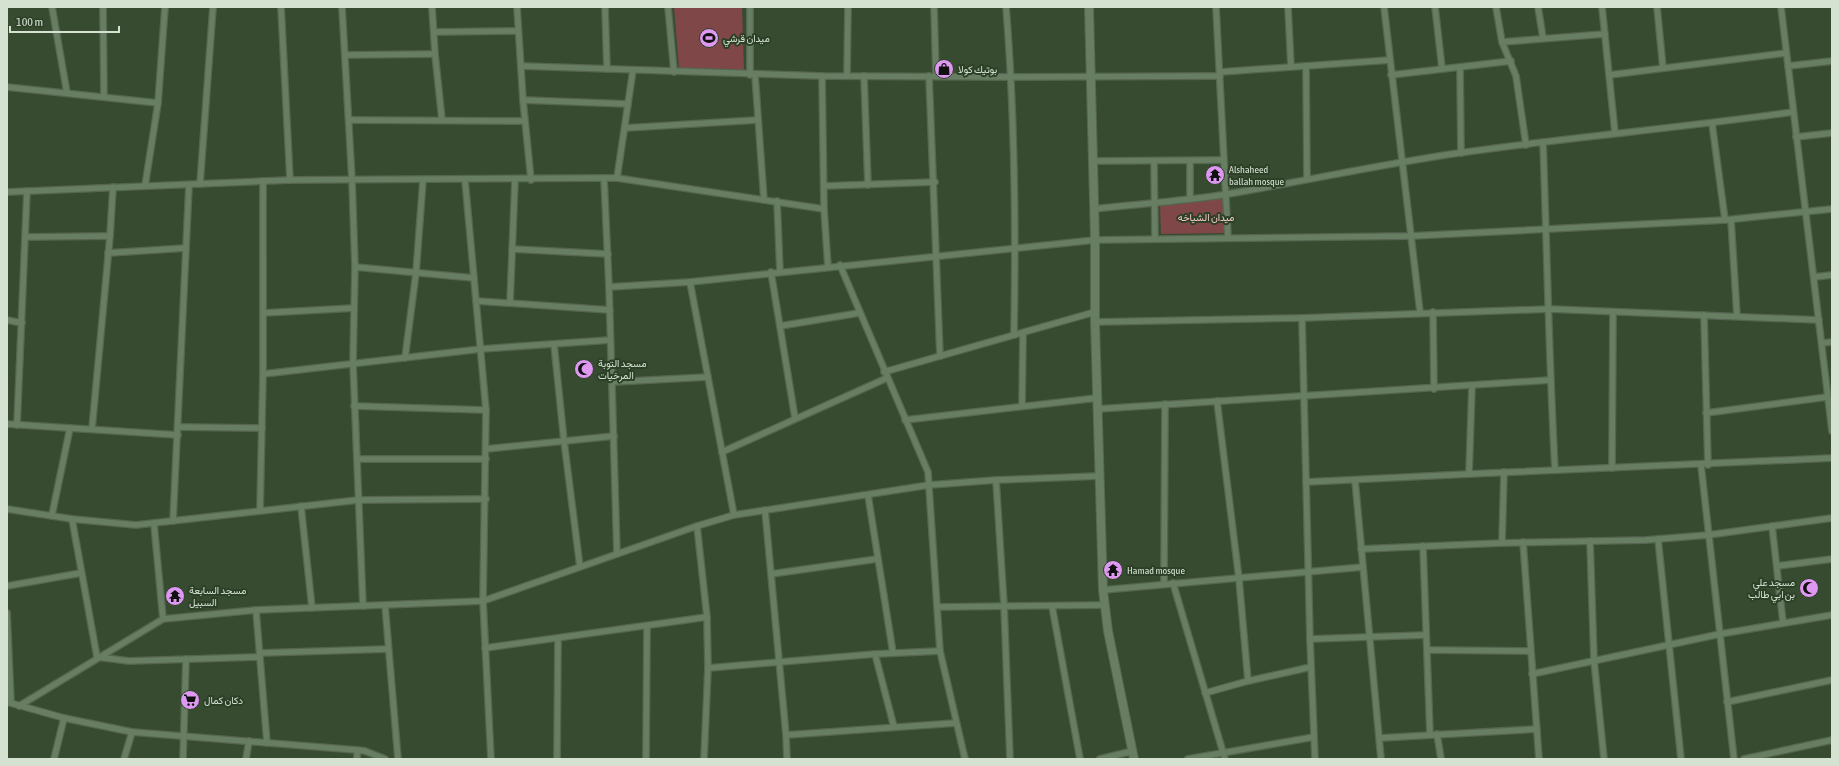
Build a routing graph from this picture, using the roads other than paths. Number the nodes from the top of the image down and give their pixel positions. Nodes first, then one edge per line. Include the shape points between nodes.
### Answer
1 (52, 7) edge
2 (103, 7) edge
3 (165, 7) edge
4 (213, 7) edge
5 (281, 7) edge
6 (342, 7) edge
7 (432, 7) edge
8 (517, 7) edge
9 (605, 7) edge
10 (668, 7) edge
11 (750, 7) edge
12 (848, 7) edge
13 (934, 7) edge
14 (1006, 7) edge
15 (1089, 7) edge
16 (1216, 7) edge
17 (1288, 7) edge
18 (1384, 7) edge
19 (1435, 7) edge
20 (1496, 7) edge
21 (1538, 7) edge
22 (1602, 7) edge
23 (1657, 7) edge
24 (1781, 7) edge
25 (434, 32) junction
26 (518, 32) junction
27 (1605, 34) junction
28 (1543, 38) junction
29 (1502, 42) junction
30 (1786, 53) junction
31 (435, 54) junction
32 (345, 55) junction
33 (1390, 60) junction
34 (1511, 61) junction
35 (1832, 61) edge
36 (521, 66) junction
37 (1306, 66) junction
38 (1788, 66) junction
39 (1291, 67) junction
40 (1460, 67) junction
41 (1442, 68) junction
42 (1663, 68) junction
43 (607, 69) junction
44 (633, 70) junction
45 (674, 72) junction
46 (1220, 74) junction
47 (752, 75) junction
48 (1391, 75) junction
49 (1610, 75) junction
50 (822, 76) junction
51 (847, 76) junction
52 (864, 76) junction
53 (929, 76) junction
54 (936, 76) junction
55 (1091, 77) junction
56 (1012, 78) junction
57 (7, 87) edge
58 (67, 93) junction
59 (104, 97) junction
60 (523, 100) junction
61 (158, 103) junction
62 (628, 104) junction
63 (1793, 112) junction
64 (349, 120) junction
65 (442, 120) junction
66 (757, 120) junction
67 (525, 121) junction
68 (1712, 123) junction
69 (625, 128) junction
70 (1615, 133) junction
71 (1832, 133) edge
72 (1796, 137) junction
73 (1543, 142) junction
74 (1526, 144) junction
75 (1461, 153) junction
76 (1224, 160) junction
77 (1093, 161) junction
78 (1154, 161) junction
79 (1190, 161) junction
80 (1401, 162) junction
81 (604, 178) junction
82 (617, 178) junction
83 (1307, 179) junction
84 (290, 180) junction
85 (352, 180) junction
86 (423, 180) junction
87 (465, 180) junction
88 (515, 180) junction
89 (531, 180) junction
90 (263, 181) junction
91 (934, 182) junction
92 (200, 184) junction
93 (189, 185) junction
94 (868, 185) junction
95 (145, 186) junction
96 (824, 186) junction
97 (113, 187) junction
98 (27, 191) junction
99 (7, 192) edge
100 (1227, 194) junction
101 (1190, 198) junction
102 (764, 200) junction
103 (778, 201) junction
104 (1154, 202) junction
105 (824, 209) junction
106 (1094, 209) junction
107 (1832, 209) edge
108 (1806, 212) junction
109 (1728, 220) junction
110 (1546, 229) junction
111 (110, 236) junction
112 (1412, 236) junction
113 (26, 237) junction
114 (1228, 238) junction
115 (1155, 239) junction
116 (1095, 240) junction
117 (186, 248) junction
118 (512, 249) junction
119 (1015, 250) junction
120 (108, 253) junction
121 (608, 254) junction
122 (937, 256) junction
123 (840, 265) junction
124 (355, 267) junction
125 (828, 267) junction
126 (771, 272) junction
127 (780, 272) junction
128 (416, 273) junction
129 (1832, 275) edge
130 (1814, 277) junction
131 (474, 278) junction
132 (690, 282) junction
133 (609, 287) junction
134 (476, 301) junction
135 (510, 303) junction
136 (354, 308) junction
137 (1550, 309) junction
138 (610, 310) junction
139 (1095, 312) junction
140 (1420, 312) junction
141 (1433, 312) junction
142 (1613, 312) junction
143 (263, 313) junction
144 (859, 313) junction
145 (1704, 315) junction
146 (1738, 316) junction
147 (1302, 318) junction
148 (7, 320) edge
149 (1819, 320) junction
150 (1095, 322) junction
151 (22, 323) junction
152 (780, 326) junction
153 (1023, 332) junction
154 (1014, 335) junction
155 (610, 340) junction
156 (1832, 342) edge
157 (1822, 343) junction
158 (554, 344) junction
159 (481, 350) junction
160 (940, 356) junction
161 (405, 358) junction
162 (353, 363) junction
163 (884, 372) junction
164 (263, 374) junction
165 (708, 377) junction
166 (887, 378) junction
167 (1550, 380) junction
168 (612, 382) junction
169 (1472, 386) junction
170 (1434, 388) junction
171 (1303, 396) junction
172 (1827, 396) junction
173 (1097, 398) junction
174 (1217, 401) junction
175 (1165, 404) junction
176 (354, 406) junction
177 (1022, 406) junction
178 (1830, 406) edge
179 (1098, 409) junction
180 (486, 410) junction
181 (1706, 413) junction
182 (795, 418) junction
183 (905, 420) junction
184 (7, 424) edge
185 (17, 425) junction
186 (178, 427) junction
187 (70, 428) junction
188 (262, 428) junction
189 (92, 429) junction
190 (1832, 431) edge
191 (178, 435) junction
192 (614, 436) junction
193 (564, 442) junction
194 (486, 449) junction
195 (722, 452) junction
196 (1832, 458) edge
197 (356, 459) junction
198 (486, 459) junction
199 (1700, 465) junction
200 (1708, 465) junction
201 (1612, 468) junction
202 (1555, 470) junction
203 (1504, 472) junction
204 (1469, 474) junction
205 (1099, 476) junction
206 (996, 480) junction
207 (1355, 480) junction
208 (1306, 482) junction
209 (929, 485) junction
210 (868, 495) junction
211 (486, 499) junction
212 (358, 500) junction
213 (301, 506) junction
214 (7, 509) edge
215 (765, 510) junction
216 (260, 511) junction
217 (52, 515) junction
218 (734, 515) junction
219 (1832, 518) edge
220 (72, 519) junction
221 (173, 521) junction
222 (154, 524) junction
223 (697, 526) junction
224 (1772, 526) junction
225 (1708, 535) junction
226 (1658, 539) junction
227 (1590, 541) junction
228 (1523, 542) junction
229 (1502, 543) junction
230 (1423, 546) junction
231 (1361, 549) junction
232 (617, 554) junction
233 (877, 559) junction
234 (1832, 560) edge
235 (1777, 566) junction
236 (580, 567) junction
237 (1363, 567) junction
238 (1309, 572) junction
239 (81, 573) junction
240 (771, 574) junction
241 (1239, 579) junction
242 (1173, 583) junction
243 (1164, 584) junction
244 (7, 586) edge
245 (1103, 590) junction
246 (483, 601) junction
247 (385, 605) junction
248 (1004, 605) junction
249 (1104, 605) junction
250 (363, 606) junction
251 (1052, 606) junction
252 (937, 607) junction
253 (312, 608) junction
254 (256, 610) junction
255 (7, 613) edge
256 (1832, 615) edge
257 (707, 617) junction
258 (163, 619) junction
259 (1783, 622) junction
260 (7, 624) edge
261 (647, 626) junction
262 (1720, 634) junction
263 (1426, 635) junction
264 (1369, 637) junction
265 (558, 638) junction
266 (1310, 639) junction
267 (1669, 645) junction
268 (8, 646) edge
269 (485, 648) junction
270 (388, 649) junction
271 (1427, 650) junction
272 (940, 651) junction
273 (1530, 652) junction
274 (893, 653) junction
275 (875, 654) junction
276 (260, 655) junction
277 (97, 657) junction
278 (186, 660) junction
279 (1594, 660) junction
280 (780, 662) junction
281 (1311, 667) junction
282 (708, 668) junction
283 (1532, 674) junction
284 (1832, 680) edge
285 (1248, 681) junction
286 (1205, 693) junction
287 (1727, 702) junction
288 (9, 703) edge
289 (19, 706) junction
290 (64, 718) junction
291 (956, 723) junction
292 (894, 727) junction
293 (1537, 729) junction
294 (132, 732) junction
295 (1434, 734) junction
296 (786, 735) junction
297 (185, 737) junction
298 (1314, 737) junction
299 (1380, 738) junction
300 (1832, 740) edge
301 (249, 741) junction
302 (267, 742) junction
303 (357, 750) junction
304 (1134, 755) edge
305 (1225, 756) edge
306 (1759, 758) edge
307 (54, 759) edge
308 (124, 759) edge
309 (183, 759) edge
310 (246, 759) edge
311 (357, 759) edge
312 (385, 759) edge
313 (398, 759) edge
314 (491, 759) edge
315 (557, 759) edge
316 (646, 759) edge
317 (704, 759) edge
318 (787, 759) edge
319 (965, 759) edge
320 (1010, 759) edge
321 (1080, 759) edge
322 (1100, 759) edge
323 (1188, 759) edge
324 (1315, 759) edge
325 (1381, 759) edge
326 (1441, 759) edge
327 (1539, 759) edge
328 (1604, 759) edge
329 (1681, 759) edge
330 (1734, 759) edge
331 (1744, 759) edge

1 - 58 street
2 - 59 street
3 - 61 street
4 - 92 street
5 - 84 street
6 - 32 street
7 - 25 street
8 - 26 street
9 - 43 street
10 - 45 street
11 - 47 street
12 - 51 street
13 - 54 street
14 - 56 street
15 - 55 street
16 - 46 street
17 - 39 street
18 - 33 street
19 - 41 street
20 - 29 street
21 - 28 street
22 - 27 street
23 - 42 street
24 - 30 street
25 - 26 street
25 - 31 street
26 - 36 street
27 - 28 street
27 - 49 street
28 - 29 street
29 - 34 street
30 - 38 street
30 - 42 street
31 - 32 street
31 - 65 street
32 - 64 street
33 - 37 street
33 - 48 street
34 - 40 street
34 - 74 street via 1516,76
35 - 38 street
36 - 43 street
36 - 60 street
37 - 39 street
37 - 83 street
38 - 63 street
39 - 46 street
40 - 41 street
40 - 75 street
41 - 48 street
42 - 49 street
43 - 44 street
44 - 45 street
44 - 62 street
45 - 47 street
46 - 55 street
46 - 76 street
47 - 50 street
47 - 66 street
48 - 80 street
49 - 70 street
50 - 51 street
50 - 96 street
51 - 52 street
52 - 53 street
52 - 94 street
53 - 54 street
53 - 91 street
54 - 56 street
55 - 56 street
55 - 77 street
56 - 119 street
57 - 58 street
58 - 59 street
59 - 61 street
60 - 62 street
60 - 67 street
61 - 95 street
62 - 69 street
63 - 68 street
63 - 72 street
64 - 65 street
64 - 85 street
65 - 67 street
66 - 69 street
66 - 102 street
67 - 89 street
68 - 70 street
68 - 109 street
69 - 82 street
70 - 73 street
71 - 72 street
72 - 108 street
73 - 74 street
73 - 110 street
74 - 75 street
75 - 80 street
76 - 79 street
76 - 100 street
77 - 78 street
77 - 106 street
78 - 79 street
78 - 104 street
79 - 101 street
80 - 83 street
80 - 112 street
81 - 82 street
81 - 89 street
81 - 121 street
82 - 102 street
83 - 100 street
84 - 85 street
84 - 90 street
85 - 86 street
85 - 124 street
86 - 87 street
86 - 128 street
87 - 88 street
87 - 131 street
88 - 89 street
88 - 118 street
90 - 92 street
90 - 143 street
91 - 94 street
91 - 122 street
92 - 93 street
93 - 95 street
93 - 117 street
94 - 96 street
95 - 97 street
96 - 105 street
97 - 98 street
97 - 111 street
98 - 99 street
98 - 113 street
100 - 101 street
100 - 114 street
101 - 104 street
102 - 103 street
103 - 105 street
103 - 127 street
104 - 106 street
104 - 115 street
105 - 125 street
106 - 116 street
107 - 108 street
108 - 109 street
108 - 130 street
109 - 110 street
109 - 146 street
110 - 112 street
110 - 137 street
111 - 113 street
111 - 120 street
112 - 114 street
112 - 140 street
113 - 151 street
114 - 115 street
115 - 116 street
116 - 119 street
116 - 139 street
117 - 120 street
117 - 186 street
118 - 121 street
118 - 135 street
119 - 122 street
119 - 154 street
120 - 189 street
121 - 133 street
122 - 123 street
122 - 160 street
123 - 125 street
123 - 144 street
124 - 128 street
124 - 136 street
125 - 127 street
126 - 127 street
126 - 132 street
126 - 152 street
128 - 131 street
128 - 161 street
129 - 130 street
130 - 149 street
131 - 134 street
132 - 133 street
132 - 165 street
133 - 138 street
134 - 135 street
134 - 159 street
135 - 138 street
136 - 143 street
136 - 162 street
137 - 141 street
137 - 142 street
137 - 167 street
138 - 155 street
139 - 150 street
139 - 153 street
140 - 141 street
140 - 147 street
141 - 170 street
142 - 145 street
142 - 201 street
143 - 164 street
144 - 152 street
144 - 163 street
145 - 146 street
145 - 181 street
146 - 149 street
147 - 150 street
147 - 171 street
148 - 151 street
149 - 157 street
150 - 173 street
151 - 185 street
152 - 182 street
153 - 154 street
153 - 177 street
154 - 160 street
155 - 158 street
155 - 168 street
156 - 157 street
157 - 172 street
158 - 159 street
158 - 193 street
159 - 161 street
159 - 180 street
160 - 163 street
161 - 162 street
162 - 164 street
162 - 176 street
163 - 166 street
164 - 188 street
165 - 168 street
165 - 195 street
166 - 182 street
166 - 183 street
167 - 169 street
167 - 202 street
168 - 192 street
169 - 170 street
169 - 204 street
170 - 171 street
171 - 174 street
171 - 208 street
172 - 178 street
172 - 181 street
173 - 177 street
173 - 179 street
174 - 175 street
174 - 241 street
175 - 179 street
175 - 243 street
176 - 180 street
176 - 197 street
177 - 183 street
178 - 190 street
179 - 205 street
180 - 194 street
181 - 200 street
182 - 195 street
183 - 209 street via 928,472
184 - 185 street
185 - 187 street
186 - 188 street
186 - 191 street
187 - 189 street
187 - 217 street
188 - 216 street
189 - 191 street
191 - 221 street
192 - 193 street
192 - 232 street
193 - 194 street
193 - 236 street
194 - 198 street
195 - 218 street
196 - 200 street
197 - 198 street
197 - 212 street
198 - 211 street
199 - 200 street
199 - 201 street
199 - 225 street
201 - 202 street
202 - 203 street
203 - 204 street
203 - 229 street
204 - 207 street
205 - 206 street
205 - 245 street
206 - 209 street
206 - 248 street
207 - 208 street
207 - 231 street
208 - 238 street
209 - 210 street
209 - 252 street
210 - 215 street
210 - 233 street
211 - 212 street
211 - 246 street
212 - 213 street
212 - 250 street
213 - 216 street
213 - 253 street
214 - 217 street
215 - 218 street
215 - 240 street
216 - 221 street
217 - 220 street
218 - 223 street
219 - 224 street
220 - 222 street via 136,526
220 - 239 street
221 - 222 street
222 - 258 street
223 - 232 street
223 - 257 street
224 - 225 street
224 - 235 street
225 - 226 street
225 - 262 street
226 - 227 street
226 - 267 street
227 - 228 street
227 - 279 street
228 - 229 street
228 - 273 street
229 - 230 street
230 - 231 street
230 - 263 street
231 - 237 street
232 - 236 street
233 - 240 street
233 - 274 street
234 - 235 street
235 - 259 street
236 - 246 street
237 - 238 street
237 - 264 street
238 - 241 street
238 - 266 street
239 - 244 street
239 - 277 street
240 - 280 street
241 - 242 street
241 - 285 street
242 - 243 street
242 - 286 street
243 - 245 street
245 - 249 street
246 - 247 street
246 - 269 street
247 - 250 street
247 - 270 street
248 - 251 street
248 - 252 street
248 - 320 street
249 - 251 street
249 - 304 street
250 - 253 street
251 - 321 street
252 - 272 street
253 - 254 street
254 - 258 street
254 - 276 street
255 - 260 street
256 - 259 street
257 - 261 street
257 - 282 street
258 - 277 street
259 - 262 street
260 - 268 street
261 - 265 street
261 - 316 street
262 - 267 street
262 - 287 street
263 - 264 street
263 - 271 street
264 - 266 street
264 - 299 street
265 - 269 street
265 - 315 street
266 - 281 street
267 - 279 street
267 - 329 street
268 - 288 street
269 - 314 street
270 - 276 street
270 - 313 street
271 - 273 street
271 - 295 street
272 - 274 street
272 - 291 street
273 - 283 street
274 - 275 street
275 - 280 street
275 - 292 street
276 - 278 street
276 - 302 street
277 - 278 street via 129,661
277 - 289 street
278 - 297 street
279 - 283 street
279 - 328 street
280 - 282 street
280 - 296 street
281 - 285 street
281 - 298 street
282 - 317 street
283 - 293 street
284 - 287 street
285 - 286 street
286 - 305 street
287 - 330 street
288 - 289 street
289 - 290 street
290 - 294 street
290 - 307 street
291 - 292 street
291 - 319 street
292 - 296 street
293 - 295 street
293 - 327 street
294 - 297 street
294 - 308 street
295 - 299 street
295 - 326 street
296 - 318 street
297 - 301 street
297 - 309 street
298 - 305 street
298 - 324 street
299 - 325 street
300 - 306 street
301 - 302 street
301 - 310 street
302 - 303 street
303 - 311 street
303 - 312 street
304 - 322 street
305 - 323 street
306 - 331 street

